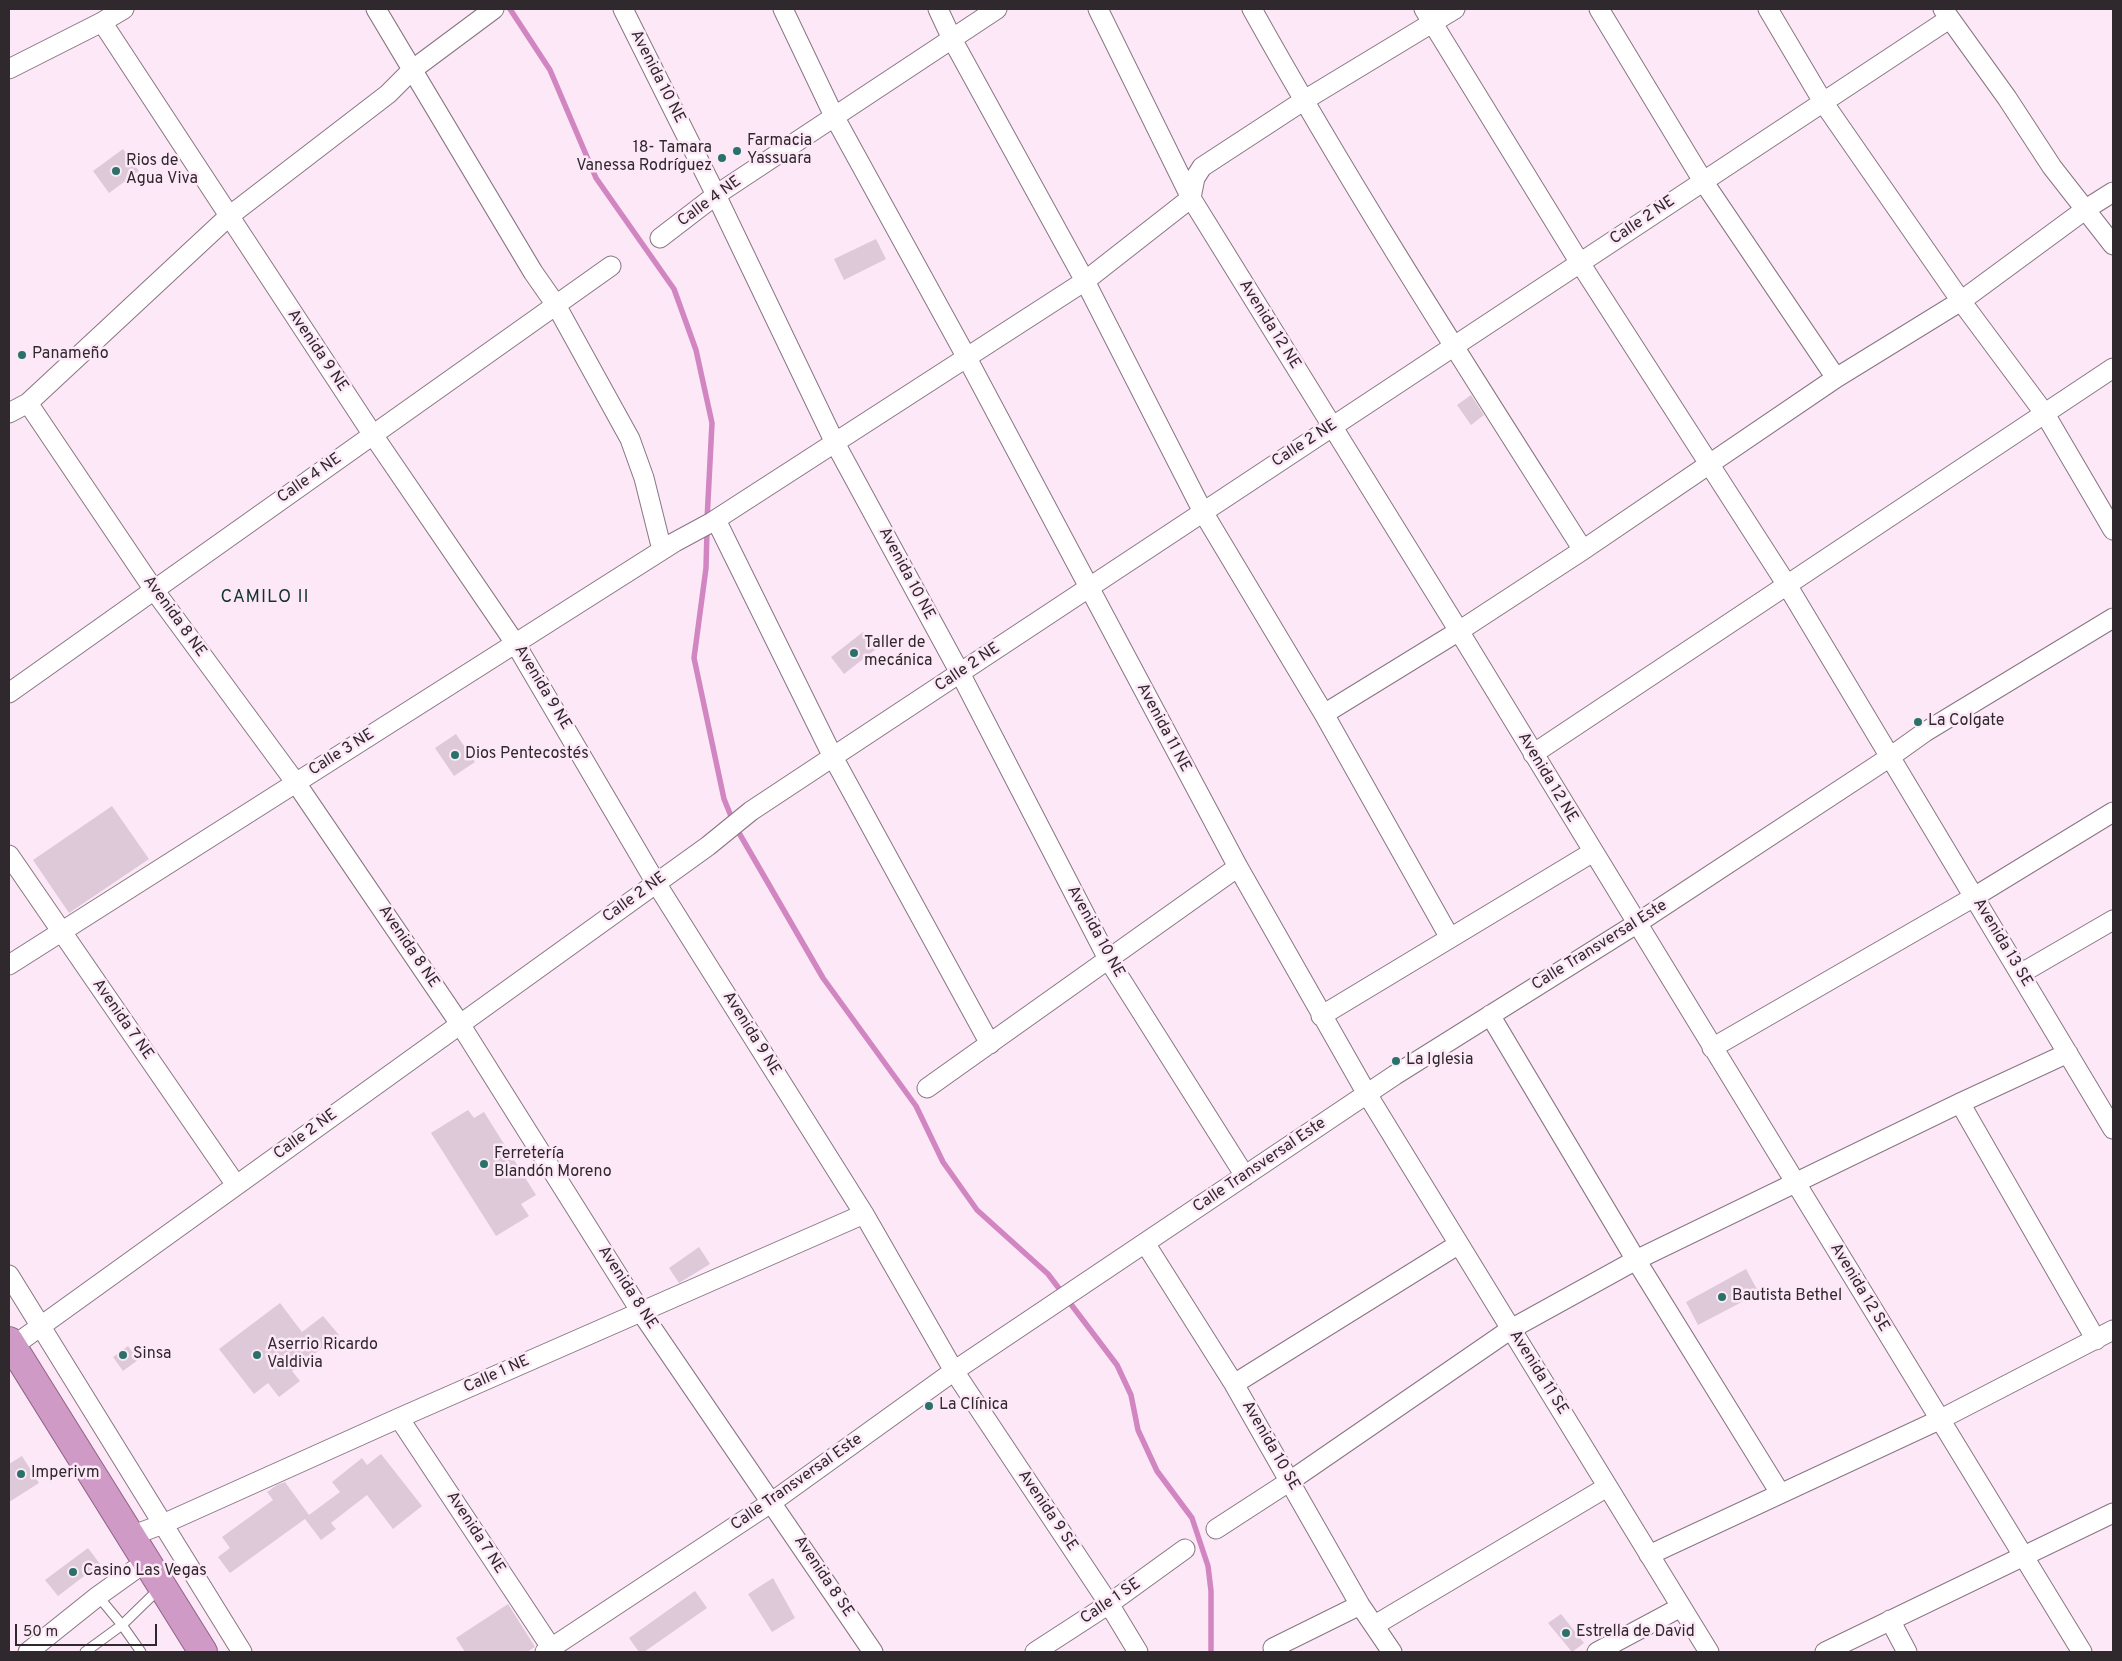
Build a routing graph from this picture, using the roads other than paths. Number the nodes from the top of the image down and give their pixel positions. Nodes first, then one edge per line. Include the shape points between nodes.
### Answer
1 (124, 9) edge
2 (376, 9) edge
3 (494, 9) edge
4 (623, 9) edge
5 (783, 9) edge
6 (938, 9) edge
7 (997, 9) edge
8 (1098, 9) edge
9 (1252, 9) edge
10 (1455, 9) edge
11 (1598, 9) edge
12 (1768, 9) edge
13 (1946, 14) edge
14 (1428, 16) edge
15 (102, 22) junction
16 (952, 38) junction
17 (9, 69) edge
18 (412, 70) junction
19 (1303, 101) junction
20 (1823, 102) junction
21 (834, 116) junction
22 (1703, 181) junction
23 (2113, 192) edge
24 (716, 195) junction
25 (1191, 198) junction
26 (2086, 209) junction
27 (228, 217) junction
28 (660, 238) dead end
29 (2113, 245) edge
30 (1580, 262) junction
31 (611, 266) dead end
32 (1086, 281) junction
33 (1961, 301) junction
34 (556, 305) junction
35 (1454, 346) junction
36 (966, 358) junction
37 (2113, 368) edge
38 (1836, 378) junction
39 (28, 403) junction
40 (9, 413) edge
41 (2045, 414) junction
42 (1332, 427) junction
43 (373, 435) junction
44 (835, 443) junction
45 (1709, 464) junction
46 (1203, 512) junction
47 (714, 521) junction
48 (2113, 530) edge
49 (668, 546) junction
50 (1583, 550) junction
51 (1787, 585) junction
52 (1088, 588) junction
53 (154, 590) junction
54 (2113, 618) edge
55 (1459, 631) junction
56 (515, 643) junction
57 (960, 673) junction
58 (9, 693) edge
59 (1324, 714) junction
60 (1533, 754) junction
61 (834, 756) junction
62 (1890, 757) junction
63 (296, 783) junction
64 (2113, 812) edge
65 (1593, 852) junction
66 (9, 855) edge
67 (1238, 867) junction
68 (656, 882) junction
69 (1974, 897) junction
70 (2113, 920) edge
71 (1636, 924) junction
72 (61, 931) junction
73 (1450, 938) junction
74 (1108, 960) junction
75 (9, 965) edge
76 (2020, 974) junction
77 (1321, 1016) junction
78 (1490, 1016) junction
79 (460, 1024) junction
80 (990, 1044) junction
81 (1712, 1048) junction
82 (2068, 1054) junction
83 (926, 1088) dead end
84 (1367, 1094) junction
85 (2106, 1101) edge
86 (1960, 1103) junction
87 (2113, 1129) edge
88 (1245, 1176) junction
89 (1795, 1183) junction
90 (236, 1185) junction
91 (864, 1214) junction
92 (1145, 1243) junction
93 (1459, 1244) junction
94 (1636, 1260) junction
95 (9, 1275) edge
96 (641, 1312) junction
97 (41, 1326) junction
98 (1511, 1329) junction
99 (2113, 1330) edge
100 (2096, 1340) junction
101 (10, 1345) edge
102 (954, 1371) junction
103 (1234, 1384) junction
104 (399, 1418) junction
105 (1940, 1420) junction
106 (1290, 1481) junction
107 (1608, 1487) junction
108 (1780, 1493) junction
109 (772, 1502) junction
110 (2113, 1513) edge
111 (164, 1524) junction
112 (1216, 1529) dead end
113 (131, 1536) junction
114 (1185, 1549) dead end
115 (1649, 1555) junction
116 (2023, 1557) junction
117 (147, 1561) junction
118 (162, 1586) junction
119 (98, 1596) junction
120 (1109, 1604) junction
121 (1360, 1605) junction
122 (1681, 1607) junction
123 (1890, 1620) junction
124 (122, 1625) junction
125 (1375, 1625) junction
126 (1273, 1648) dead end
127 (550, 1651) edge
128 (28, 1652) edge
129 (86, 1652) edge
130 (141, 1652) edge
131 (203, 1652) edge
132 (242, 1652) edge
133 (873, 1652) edge
134 (1035, 1652) edge
135 (1138, 1652) edge
136 (1392, 1652) edge
137 (1597, 1652) edge
138 (1709, 1652) edge
139 (1825, 1652) edge
140 (1907, 1652) edge
141 (2082, 1652) edge

1 - 15 street
2 - 18 street
3 - 18 street
4 - 24 street, Avenida 10 NE
5 - 21 street
6 - 16 street
7 - 16 street, Calle 4 NE
8 - 25 street, Avenida 12 NE
9 - 19 street
10 - 14 street
11 - 22 street
12 - 20 street
13 - 20 street, Calle 2 NE
13 - 26 street via 2052,167
14 - 19 street
14 - 30 street, Avenida 13 SE
15 - 17 street
15 - 27 street, Avenida 9 NE
16 - 21 street, Calle 4 NE
16 - 32 street
18 - 27 street via 388,94
18 - 34 street
19 - 25 street via 1202,167 1195,178
19 - 35 street
20 - 22 street, Calle 2 NE
20 - 33 street
21 - 24 street, Calle 4 NE
21 - 36 street
22 - 30 street, Calle 2 NE
22 - 38 street
23 - 26 street
24 - 28 street, Calle 4 NE
24 - 44 street, Avenida 10 NE
25 - 32 street, Calle 3 NE
25 - 42 street, Avenida 12 NE
26 - 29 street
26 - 33 street
27 - 39 street
27 - 43 street, Avenida 9 NE
30 - 35 street, Calle 2 NE
30 - 45 street, Avenida 13 SE
31 - 34 street, Calle 4 NE
32 - 36 street, Calle 3 NE
32 - 46 street
33 - 38 street
33 - 41 street
34 - 43 street, Calle 4 NE
34 - 49 street via 630,439
35 - 42 street, Calle 2 NE
35 - 50 street
36 - 44 street, Calle 3 NE
36 - 52 street, Avenida 11 NE
37 - 41 street
38 - 45 street
39 - 40 street
39 - 53 street, Avenida 8 NE
41 - 48 street
41 - 51 street
42 - 46 street, Calle 2 NE
42 - 55 street, Avenida 12 NE
43 - 53 street, Calle 4 NE
43 - 56 street, Avenida 9 NE
44 - 47 street, Calle 3 NE
44 - 57 street, Avenida 10 NE
45 - 50 street
45 - 51 street, Avenida 13 SE
46 - 52 street, Calle 2 NE
46 - 59 street
47 - 49 street, Calle 3 NE
47 - 61 street
49 - 56 street, Calle 3 NE
50 - 55 street
51 - 60 street
51 - 62 street, Avenida 13 SE
52 - 57 street, Calle 2 NE
52 - 67 street, Avenida 11 NE
53 - 58 street, Calle 4 NE
53 - 63 street, Avenida 8 NE
54 - 62 street, Calle Transversal Este via 1925,732
55 - 59 street
55 - 60 street, Avenida 12 NE
56 - 63 street, Calle 3 NE
56 - 68 street, Avenida 9 NE
57 - 61 street, Calle 2 NE
57 - 74 street, Avenida 10 NE
59 - 73 street
60 - 65 street, Avenida 12 NE
61 - 68 street, Calle 2 NE via 751,811
61 - 80 street
62 - 69 street, Avenida 13 SE
62 - 71 street, Calle Transversal Este
63 - 72 street, Calle 3 NE
63 - 79 street, Avenida 8 NE
64 - 69 street
65 - 71 street, Avenida 12 NE
65 - 73 street
66 - 72 street, Avenida 7 NE
67 - 74 street
67 - 77 street, Avenida 11 NE
68 - 79 street, Calle 2 NE
68 - 91 street, Avenida 9 NE
69 - 76 street, Avenida 13 SE
69 - 81 street
70 - 76 street
71 - 78 street, Calle Transversal Este
71 - 81 street, Avenida 12 SE
72 - 75 street, Calle 3 NE
72 - 90 street, Avenida 7 NE
73 - 77 street
74 - 80 street
74 - 88 street, Avenida 10 NE
76 - 82 street, Avenida 13 SE
77 - 84 street, Avenida 11 NE
78 - 84 street, Calle Transversal Este
78 - 94 street
79 - 90 street, Calle 2 NE
79 - 96 street, Avenida 8 NE
80 - 83 street
81 - 89 street, Avenida 12 SE
82 - 85 street, Avenida 13 SE
82 - 86 street
84 - 88 street, Calle Transversal Este
84 - 93 street, Avenida 11 SE
85 - 87 street, Avenida 13 SE
86 - 89 street
86 - 100 street
88 - 92 street, Calle Transversal Este
89 - 94 street
89 - 105 street, Avenida 12 SE
90 - 97 street, Calle 2 NE
91 - 96 street, Calle 1 NE
91 - 102 street, Avenida 9 NE
92 - 102 street, Calle Transversal Este
92 - 103 street, Avenida 10 SE
93 - 98 street, Avenida 11 SE
93 - 103 street
94 - 98 street
94 - 108 street
95 - 97 street
96 - 104 street, Calle 1 NE
96 - 109 street, Avenida 8 NE
97 - 101 street, Calle 2 NE
97 - 111 street
98 - 106 street
98 - 107 street, Avenida 11 SE
99 - 100 street
100 - 105 street
101 - 113 highway
102 - 109 street, Calle Transversal Este
102 - 120 street, Avenida 9 SE
103 - 106 street, Avenida 10 SE
104 - 111 street, Calle 1 NE
104 - 127 street, Avenida 7 NE
105 - 108 street
105 - 116 street, Avenida 12 SE
106 - 112 street
106 - 121 street, Avenida 10 SE
107 - 115 street, Avenida 11 SE
107 - 125 street
108 - 115 street
109 - 127 street, Calle Transversal Este
109 - 133 street, Avenida 8 SE
110 - 116 street
111 - 113 street, Calle 1 NE
111 - 132 street
113 - 117 highway
114 - 120 street, Calle 1 SE
115 - 122 street, Avenida 11 SE
116 - 123 street
116 - 141 street, Avenida 12 SE
117 - 118 highway
117 - 119 street
118 - 124 lane
118 - 131 highway
119 - 124 lane
119 - 128 street
120 - 134 street, Calle 1 SE
120 - 135 street, Avenida 9 SE
121 - 125 street, Avenida 10 SE
121 - 126 street
122 - 137 street
122 - 138 street, Avenida 11 SE
123 - 139 street
123 - 140 street
124 - 129 lane
124 - 130 lane
125 - 136 street, Avenida 10 SE

